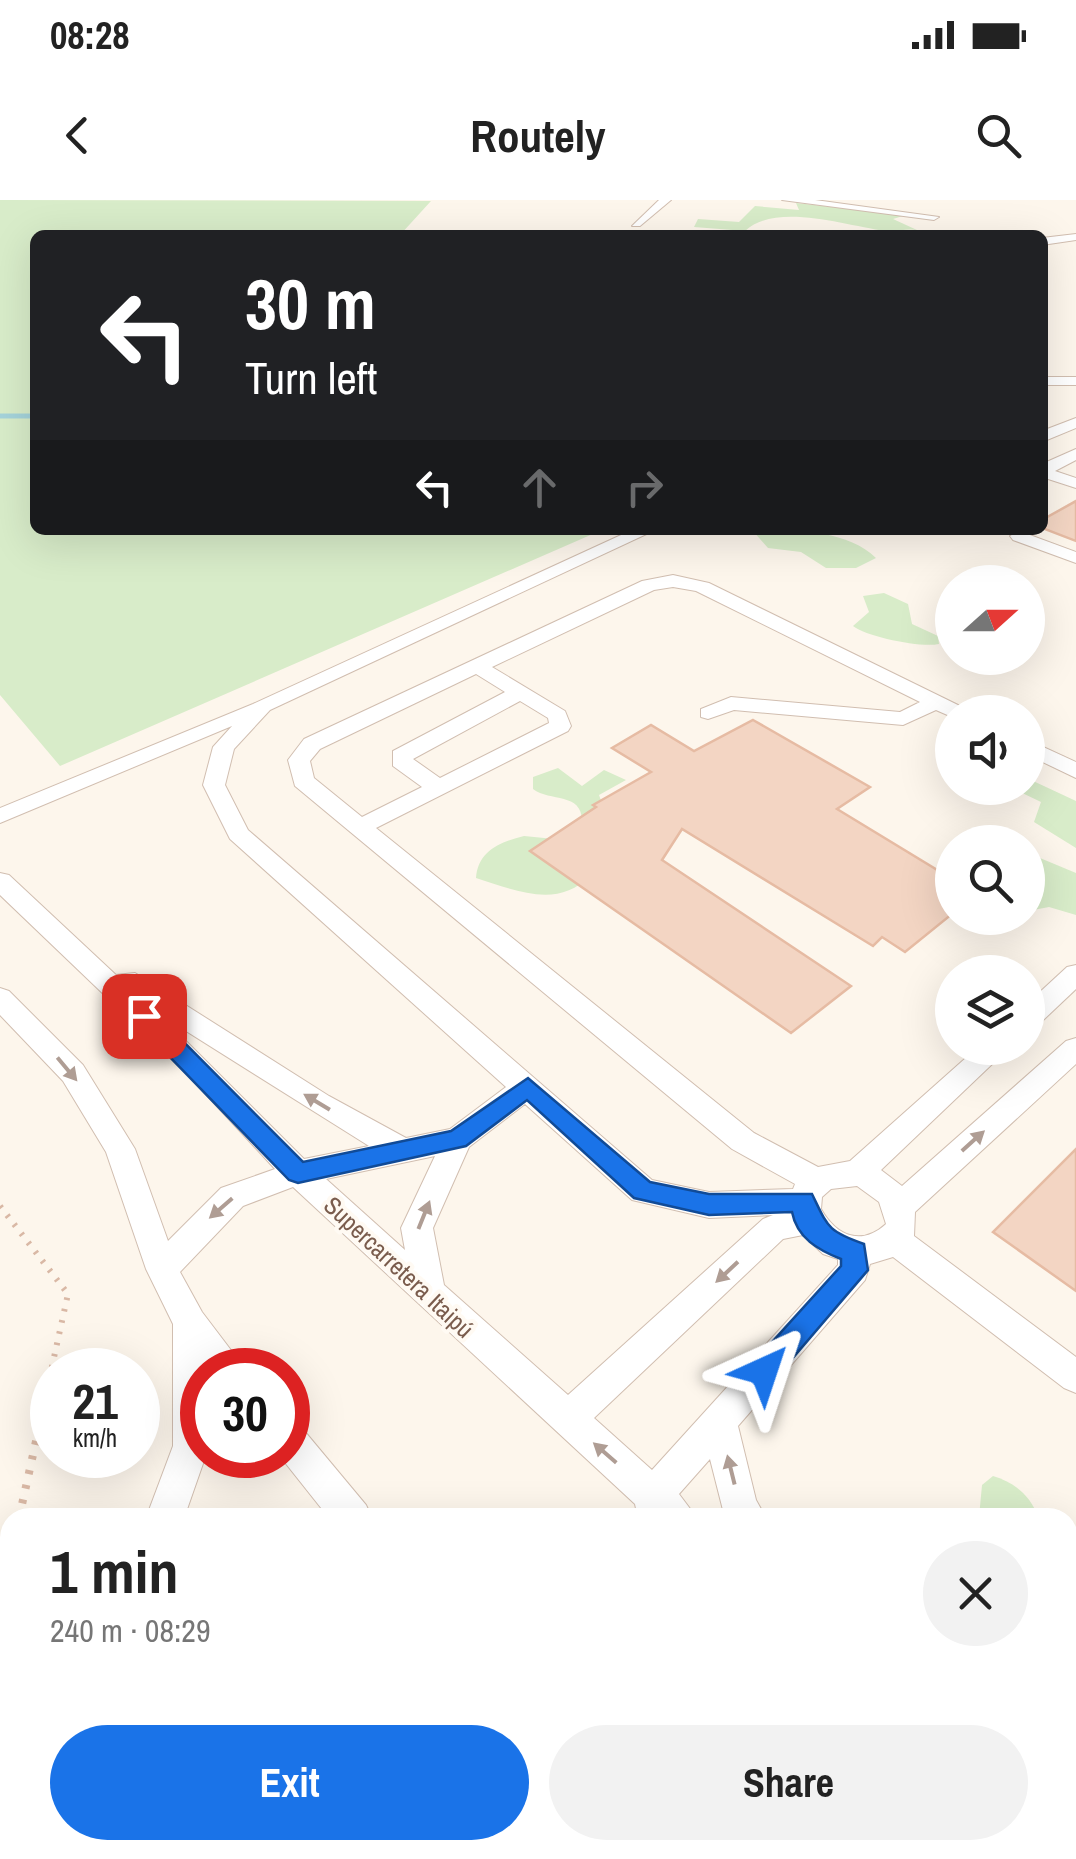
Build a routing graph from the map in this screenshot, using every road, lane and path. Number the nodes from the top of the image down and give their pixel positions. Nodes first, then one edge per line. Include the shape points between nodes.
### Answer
1 (666, 200) edge
2 (787, 200) edge
3 (914, 200) edge
4 (805, 201) edge
5 (903, 213) junction
6 (636, 224) dead end
7 (926, 229) dead end
8 (1076, 237) edge
9 (1048, 241) edge
10 (1076, 381) edge
11 (1048, 382) edge
12 (1076, 423) edge
13 (1048, 435) edge
14 (1076, 454) edge
15 (1048, 468) edge
16 (1048, 473) edge
17 (1074, 481) edge
18 (635, 535) edge
19 (1019, 536) dead end
20 (1076, 558) edge
21 (476, 666) junction
22 (521, 692) junction
23 (935, 702) joint
24 (263, 706) junction
25 (708, 713) dead end
26 (1045, 752) edge
27 (1070, 760) edge
28 (439, 788) junction
29 (0, 816) edge
30 (360, 828) junction
31 (0, 881) edge
32 (36, 916) junction
33 (1076, 974) edge
34 (0, 998) edge
35 (1045, 1002) edge
36 (1076, 1048) edge
37 (976, 1065) edge
38 (528, 1087) junction
39 (458, 1139) junction
40 (401, 1150) junction
41 (858, 1172) junction
42 (298, 1173) junction
43 (808, 1201) junction
44 (0, 1206) edge
45 (901, 1206) junction
46 (895, 1240) junction
47 (854, 1252) junction
48 (162, 1269) junction
49 (430, 1295) junction
50 (190, 1323) junction
51 (211, 1348) edge
52 (1076, 1377) edge
53 (567, 1420) junction
54 (719, 1422) junction
55 (310, 1466) edge
56 (22, 1508) edge
57 (169, 1508) edge
58 (345, 1508) edge
59 (660, 1508) edge
60 (663, 1508) edge
61 (740, 1508) edge

1 - 6 street
2 - 4 street
3 - 5 street
4 - 5 street
5 - 7 street via 937,213
8 - 9 street
10 - 11 street
12 - 13 street
14 - 15 street
16 - 17 street
18 - 24 street
19 - 20 street
21 - 22 street
21 - 23 street via 648,585 673,582 702,588
21 - 30 street via 312,744 300,760 303,780
22 - 28 street via 404,751 401,761
22 - 28 street via 558,714 560,726
23 - 25 street via 902,718 730,703
24 - 29 street
24 - 38 street via 224,747 214,784 238,834
26 - 27 street
28 - 30 street
30 - 43 street
31 - 32 street, Supercarretera Itaipú
40 -> 32 street via 144,993
32 - 42 street, Supercarretera Itaipú via 198,1066
33 - 35 street
34 -> 48 street via 73,1073 120,1150
45 -> 36 street
37 - 41 street
38 - 39 street
38 - 43 street via 643,1191 709,1204
39 - 40 street
49 -> 39 street via 417,1228
40 - 42 street
41 - 43 street via 831,1172
41 - 45 street via 887,1186
42 -> 48 street via 232,1198
42 - 49 street, Supercarretera Itaipú
43 - 47 street via 827,1242
43 -> 53 street
44 - 56 path via 68,1294
45 - 46 street
46 - 47 street
46 - 52 street
47 - 54 street via 854,1270
48 - 50 street
49 - 53 street, Supercarretera Itaipú
50 - 51 street
50 - 57 street via 191,1446
59 -> 53 street, Supercarretera Itaipú
54 - 60 street
61 -> 54 street
55 - 58 street

